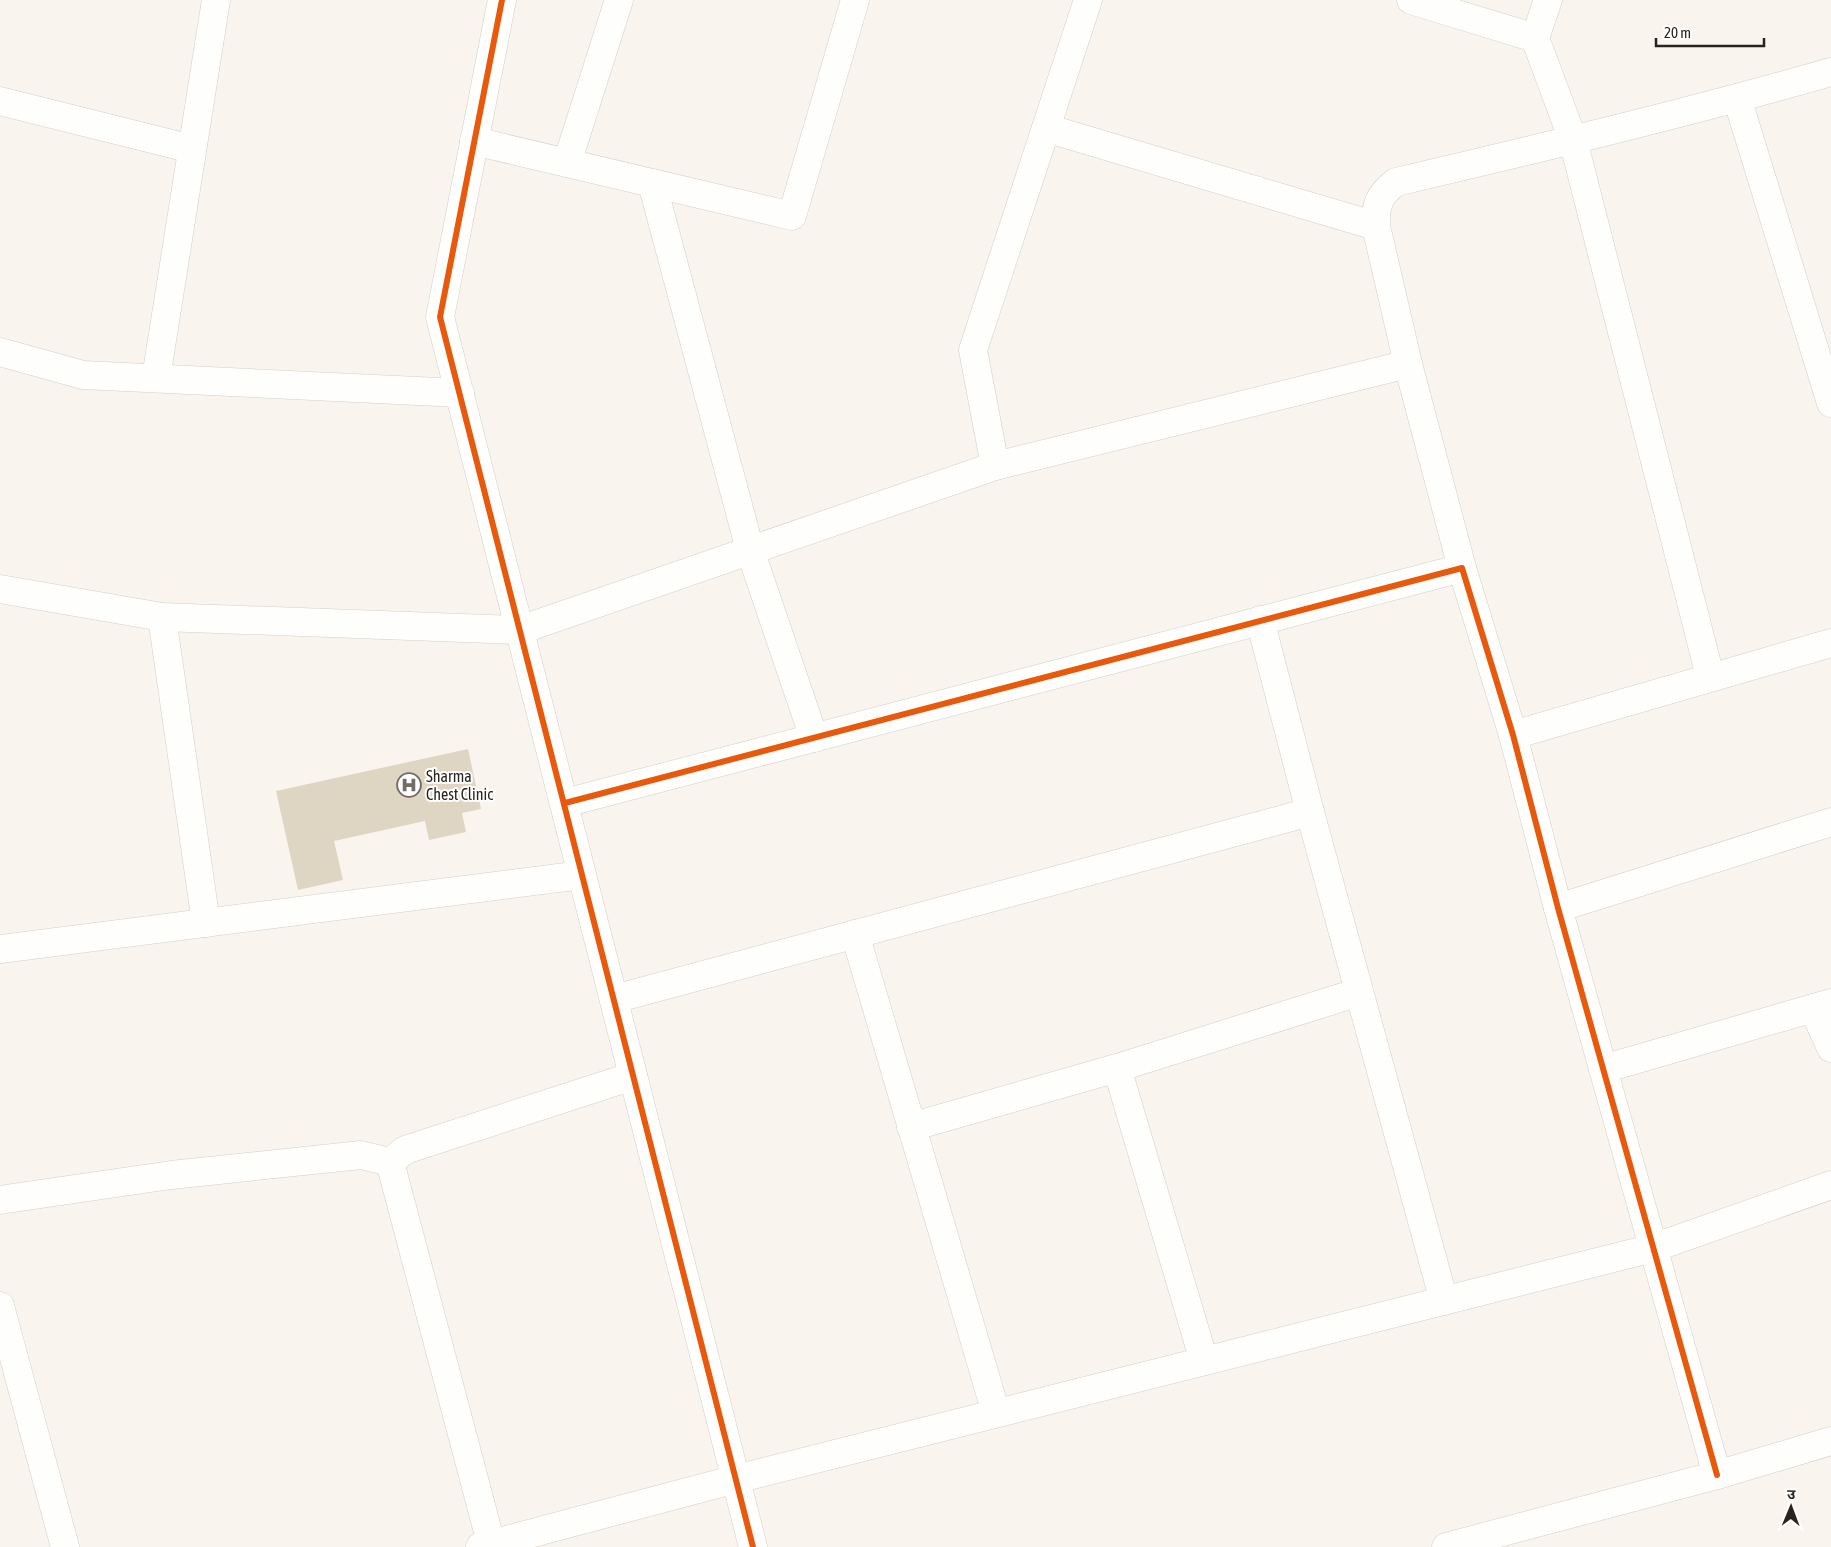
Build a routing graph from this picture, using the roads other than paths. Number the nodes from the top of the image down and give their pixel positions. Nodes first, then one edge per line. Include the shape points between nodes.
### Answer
1 (216, 0) edge
2 (502, 0) edge
3 (619, 0) edge
4 (855, 0) edge
5 (1088, 0) edge
6 (1411, 0) edge
7 (1548, 0) edge
8 (1535, 38) junction
9 (1831, 72) edge
10 (1738, 98) junction
11 (0, 101) edge
12 (1046, 128) junction
13 (1573, 140) junction
14 (474, 141) junction
15 (192, 149) junction
16 (567, 163) junction
17 (652, 183) junction
18 (1376, 226) junction
19 (0, 352) edge
20 (1408, 364) junction
21 (156, 378) junction
22 (460, 393) junction
23 (1831, 403) edge
24 (995, 466) junction
25 (750, 550) junction
26 (1462, 568) junction
27 (0, 589) edge
28 (162, 617) junction
29 (1260, 620) junction
30 (520, 630) junction
31 (1831, 643) edge
32 (1710, 676) junction
33 (1513, 735) junction
34 (814, 738) junction
35 (565, 803) junction
36 (1310, 812) junction
37 (1831, 822) edge
38 (582, 875) junction
39 (1558, 908) junction
40 (206, 922) junction
41 (855, 934) junction
42 (0, 949) edge
43 (1359, 992) junction
44 (614, 999) junction
45 (1822, 1006) edge
46 (1831, 1048) edge
47 (1117, 1068) junction
48 (1603, 1069) junction
49 (633, 1076) junction
50 (911, 1127) junction
51 (390, 1162) junction
52 (1831, 1185) edge
53 (0, 1200) edge
54 (1653, 1248) junction
55 (1444, 1301) junction
56 (0, 1306) edge
57 (1204, 1361) junction
58 (996, 1413) junction
59 (1831, 1441) edge
60 (1717, 1475) junction
61 (736, 1479) junction
62 (488, 1546) edge
63 (65, 1547) edge
64 (753, 1547) edge
65 (1446, 1547) edge

1 - 15 street
2 - 14 street
3 - 16 street
4 - 17 street via 792,216
5 - 12 street
6 - 8 street
7 - 8 street
8 - 13 street
9 - 10 street
10 - 13 street
10 - 23 street
11 - 15 street
12 - 18 street
12 - 24 street via 973,350
13 - 18 street via 1396,182 1385,190 1380,200
13 - 32 street
14 - 16 street
14 - 22 street via 440,317
15 - 21 street
16 - 17 street
17 - 25 street
18 - 20 street
19 - 21 street via 83,375
20 - 24 street
20 - 26 street
21 - 22 street
22 - 30 street
24 - 25 street
25 - 30 street
25 - 34 street
26 - 29 street
26 - 33 street
27 - 28 street
28 - 30 street
28 - 40 street
29 - 34 street
29 - 36 street
30 - 35 street
31 - 32 street
32 - 33 street
33 - 39 street
34 - 35 street
35 - 38 street
36 - 41 street
36 - 43 street
37 - 39 street
38 - 40 street
38 - 44 street
39 - 48 street
40 - 42 street
41 - 44 street
41 - 50 street
43 - 47 street
43 - 55 street
44 - 49 street
45 - 46 street
45 - 48 street
47 - 50 street
47 - 57 street
48 - 54 street
49 - 51 street via 405,1150
49 - 61 street
50 - 58 street
51 - 53 street via 361,1155 171,1175
51 - 62 street
52 - 54 street
54 - 55 street
54 - 60 street
55 - 57 street
56 - 63 street
57 - 58 street
58 - 61 street
59 - 60 street
60 - 65 street
61 - 62 street
61 - 64 street

